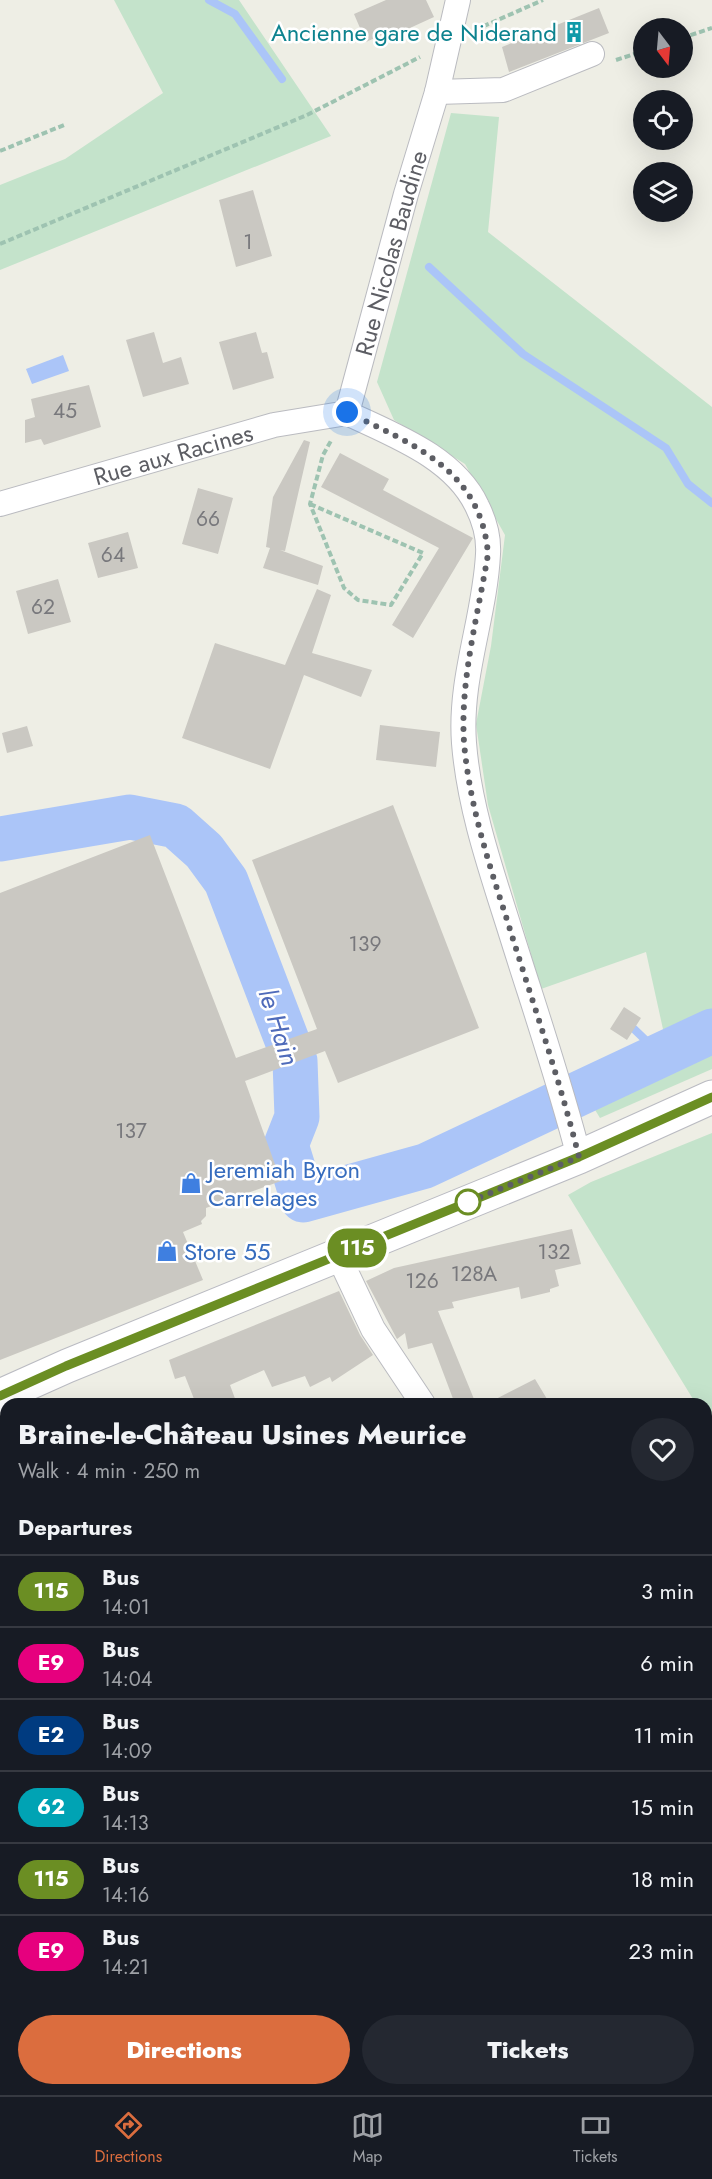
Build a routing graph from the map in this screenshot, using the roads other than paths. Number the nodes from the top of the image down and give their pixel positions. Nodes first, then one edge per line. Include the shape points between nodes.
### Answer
1 (458, 0) edge
2 (592, 54) dead end
3 (437, 92) junction
4 (347, 412) junction
5 (0, 504) edge
6 (712, 1097) edge
7 (579, 1157) junction
8 (338, 1255) junction
9 (0, 1396) edge
10 (419, 1398) edge

1 - 3 street, Rue Nicolas Baudine
2 - 3 street via 503,90
3 - 4 street, Rue Nicolas Baudine
4 - 5 street, Rue aux Racines via 274,425
4 - 7 street via 406,441 448,470 469,492 483,521 488,554 466,683 464,740 468,780 484,850 560,1081
6 - 7 main road
7 - 8 main road
8 - 9 main road
8 - 10 street via 373,1329

